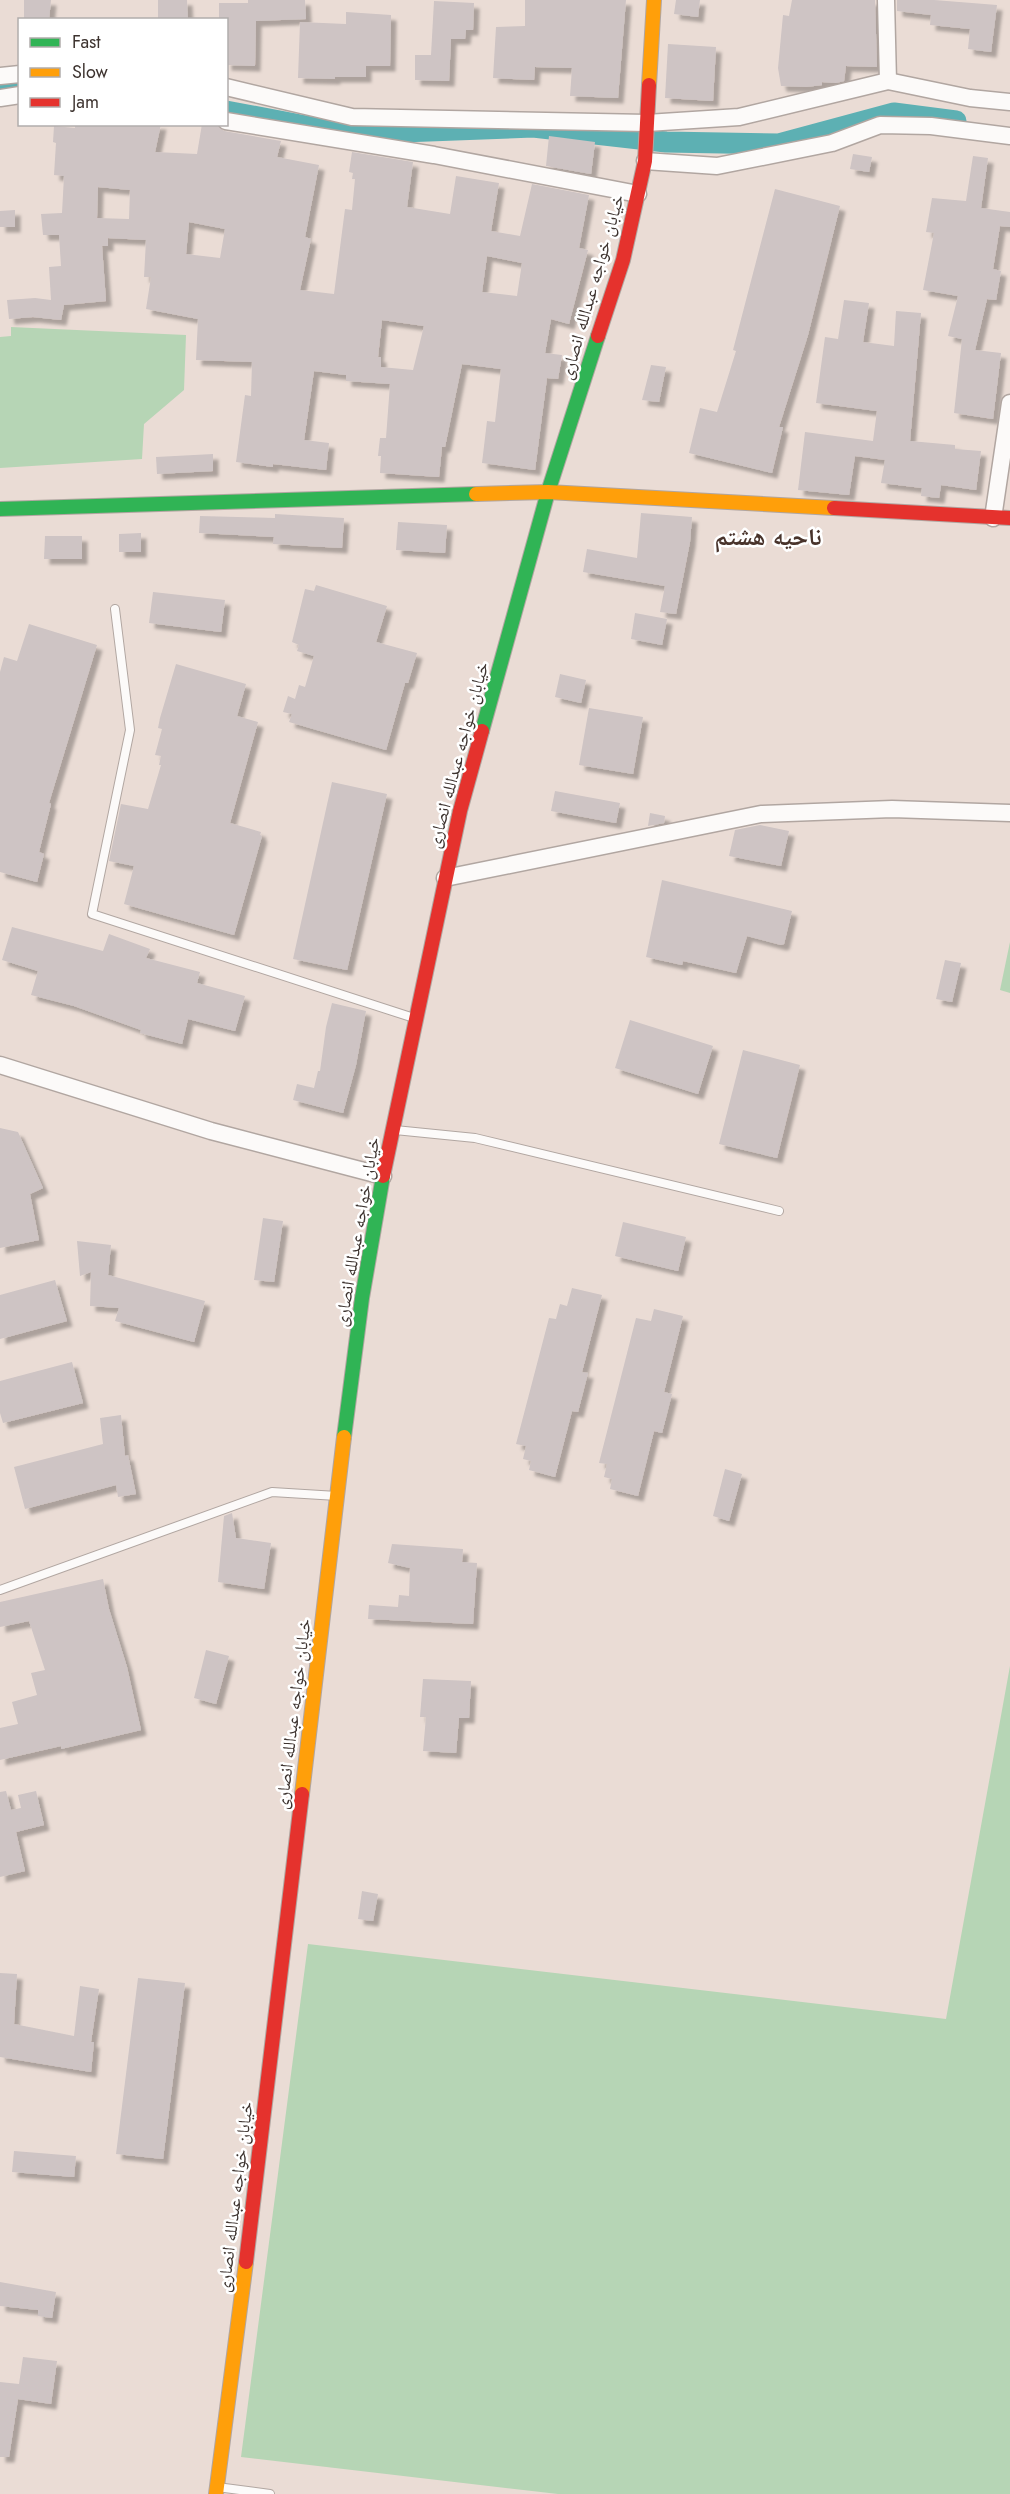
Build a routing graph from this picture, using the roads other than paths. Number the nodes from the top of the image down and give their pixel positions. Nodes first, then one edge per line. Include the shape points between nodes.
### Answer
1 (654, 0) edge
2 (886, 0) edge
3 (18, 74) edge
4 (0, 76) edge
5 (888, 81) junction
6 (228, 87) edge
7 (18, 95) edge
8 (0, 98) edge
9 (1010, 102) edge
10 (228, 121) edge
11 (647, 123) junction
12 (1010, 136) edge
13 (645, 161) junction
14 (638, 194) junction
15 (1010, 403) edge
16 (548, 492) junction
17 (0, 509) edge
18 (1002, 518) edge
19 (115, 609) dead end
20 (1010, 813) edge
21 (445, 878) junction
22 (415, 1018) junction
23 (0, 1065) edge
24 (392, 1130) junction
25 (383, 1176) junction
26 (779, 1211) dead end
27 (337, 1496) junction
28 (0, 1590) edge
29 (216, 2491) edge
30 (270, 2494) edge

1 - 11 street, خیابان خواجه عبدالله انصاری
2 - 5 street
3 - 4 street
5 - 9 street via 970,99
5 - 11 street via 739,117
6 - 11 street via 352,117
7 - 8 street
10 - 14 street
11 - 13 street, خیابان خواجه عبدالله انصاری
12 - 13 street via 931,126 880,125 832,143 717,166
13 - 14 street, خیابان خواجه عبدالله انصاری
14 - 16 street, خیابان خواجه عبدالله انصاری via 623,260
15 - 18 street
16 - 17 street
16 - 18 street
16 - 21 street, خیابان خواجه عبدالله انصاری
19 - 22 lane via 130,730 92,914
20 - 21 street via 892,809 761,814
21 - 22 street, خیابان خواجه عبدالله انصاری
22 - 24 street, خیابان خواجه عبدالله انصاری
23 - 25 street via 211,1131
24 - 25 street, خیابان خواجه عبدالله انصاری
24 - 26 lane via 475,1138
25 - 27 street, خیابان خواجه عبدالله انصاری via 362,1298
27 - 28 lane via 272,1492
27 - 29 street, خیابان خواجه عبدالله انصاری
29 - 30 lane

